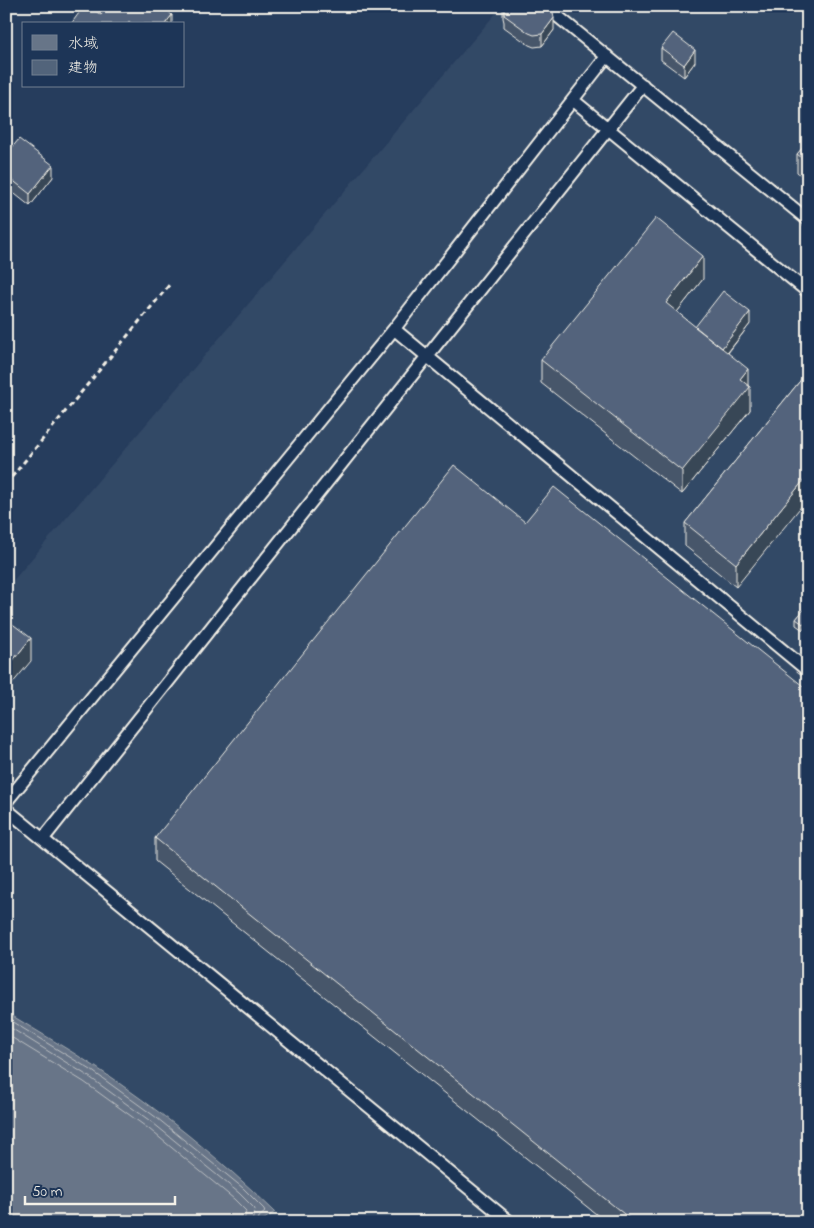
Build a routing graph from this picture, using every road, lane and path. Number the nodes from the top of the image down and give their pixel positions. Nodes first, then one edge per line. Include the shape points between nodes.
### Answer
1 (545, 6) edge
2 (607, 56) junction
3 (643, 85) junction
4 (573, 100) junction
5 (609, 129) junction
6 (808, 220) edge
7 (170, 284) dead end
8 (808, 292) edge
9 (394, 329) junction
10 (428, 356) junction
11 (6, 484) edge
12 (808, 671) edge
13 (6, 802) edge
14 (6, 809) edge
15 (43, 838) junction
16 (510, 1222) edge

1 - 2 lane
2 - 3 lane
2 - 4 lane
3 - 5 lane
3 - 6 lane
4 - 5 lane
4 - 9 lane
5 - 8 lane
5 - 10 lane
7 - 11 path
9 - 10 lane
9 - 13 lane
10 - 12 lane
10 - 15 lane
14 - 15 lane
15 - 16 lane

